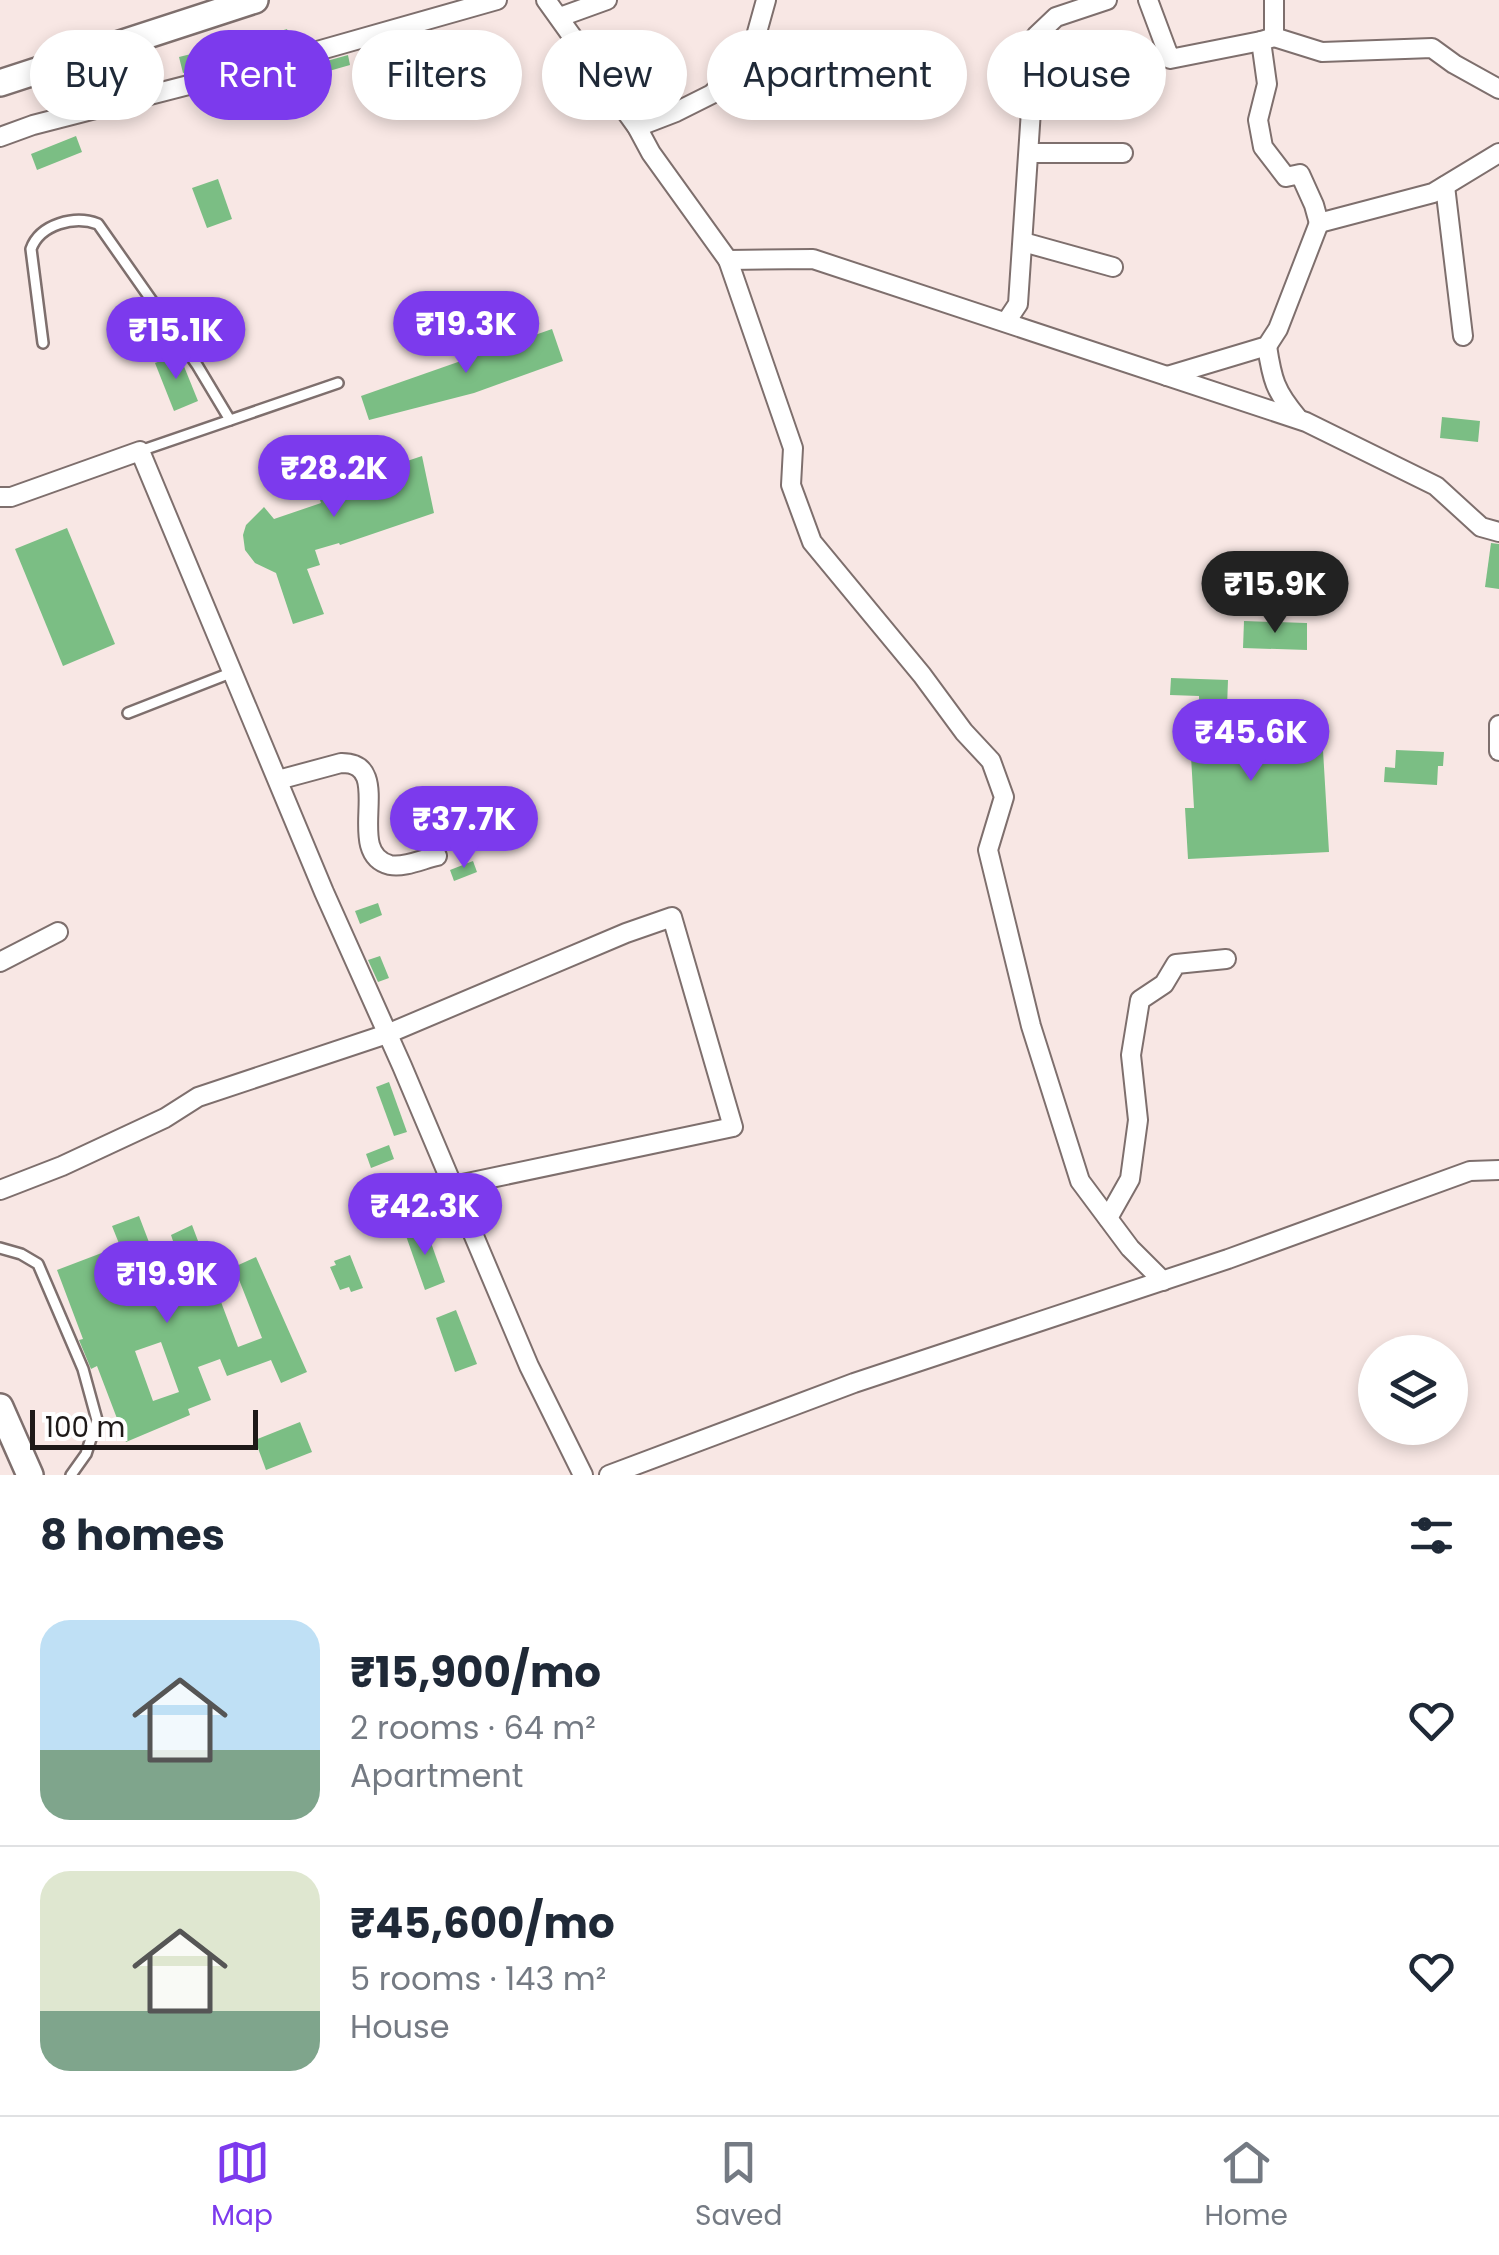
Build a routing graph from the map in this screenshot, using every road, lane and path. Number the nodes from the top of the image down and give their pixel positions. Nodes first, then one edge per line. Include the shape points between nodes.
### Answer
1 (255, 0) edge
2 (497, 0) edge
3 (546, 0) edge
4 (607, 0) edge
5 (766, 0) edge
6 (1107, 0) edge
7 (1148, 0) edge
8 (1274, 0) edge
9 (560, 17) junction
10 (1267, 39) junction
11 (0, 83) edge
12 (1499, 89) edge
13 (638, 127) junction
14 (0, 137) edge
15 (1030, 153) junction
16 (1499, 153) edge
17 (1123, 154) dead end
18 (1445, 186) junction
19 (1319, 223) junction
20 (1023, 242) junction
21 (728, 260) junction
22 (1113, 267) dead end
23 (1006, 322) junction
24 (1463, 336) dead end
25 (43, 342) dead end
26 (1266, 346) junction
27 (1167, 376) junction
28 (338, 383) dead end
29 (230, 420) junction
30 (1301, 420) junction
31 (140, 451) junction
32 (0, 497) edge
33 (1499, 532) edge
34 (233, 672) junction
35 (128, 713) dead end
36 (1499, 725) edge
37 (1499, 751) edge
38 (278, 780) junction
39 (436, 856) dead end
40 (58, 932) dead end
41 (1226, 960) dead end
42 (0, 961) edge
43 (387, 1034) junction
44 (1499, 1170) edge
45 (453, 1186) junction
46 (0, 1190) edge
47 (1108, 1218) junction
48 (0, 1248) edge
49 (1164, 1280) junction
50 (0, 1407) edge
51 (30, 1475) edge
52 (71, 1475) edge
53 (583, 1475) edge
54 (609, 1475) edge

1 - 11 street
2 - 14 street
3 - 9 street
4 - 9 street
5 - 13 street via 751,54 712,94
6 - 15 street via 1056,17 1036,36
7 - 10 street via 1170,58
8 - 10 street
9 - 13 street
10 - 12 street via 1322,52 1432,48
10 - 19 street via 1258,120 1263,146 1286,177 1300,174
13 - 21 street
15 - 17 street
15 - 20 street
16 - 18 street
18 - 19 street
18 - 24 street
19 - 26 street
20 - 22 street
20 - 23 street via 1018,304
21 - 23 street via 813,259
21 - 47 street via 793,448 791,485 812,542 991,761 1004,797 988,850 1032,1026 1080,1181
23 - 27 street
25 - 29 lane via 31,248 48,228 86,219 98,224
26 - 27 street
26 - 30 street via 1281,398
27 - 30 street
28 - 29 lane
29 - 31 lane
30 - 33 street via 1436,486 1480,527
31 - 32 street
31 - 34 street
34 - 35 lane
34 - 38 street
36 - 37 street
38 - 39 street via 341,763 358,766 370,794 368,838 379,859 390,865
38 - 43 street
40 - 42 street
41 - 47 street via 1176,964 1164,984 1140,1000 1130,1055 1138,1120 1130,1179
43 - 45 street
43 - 45 street via 672,917 733,1127
43 - 46 street via 198,1097 131,1134
44 - 49 street via 1470,1172
45 - 53 street
47 - 49 street
48 - 52 lane via 38,1264 89,1385 98,1420
49 - 54 street via 854,1383
50 - 51 street

